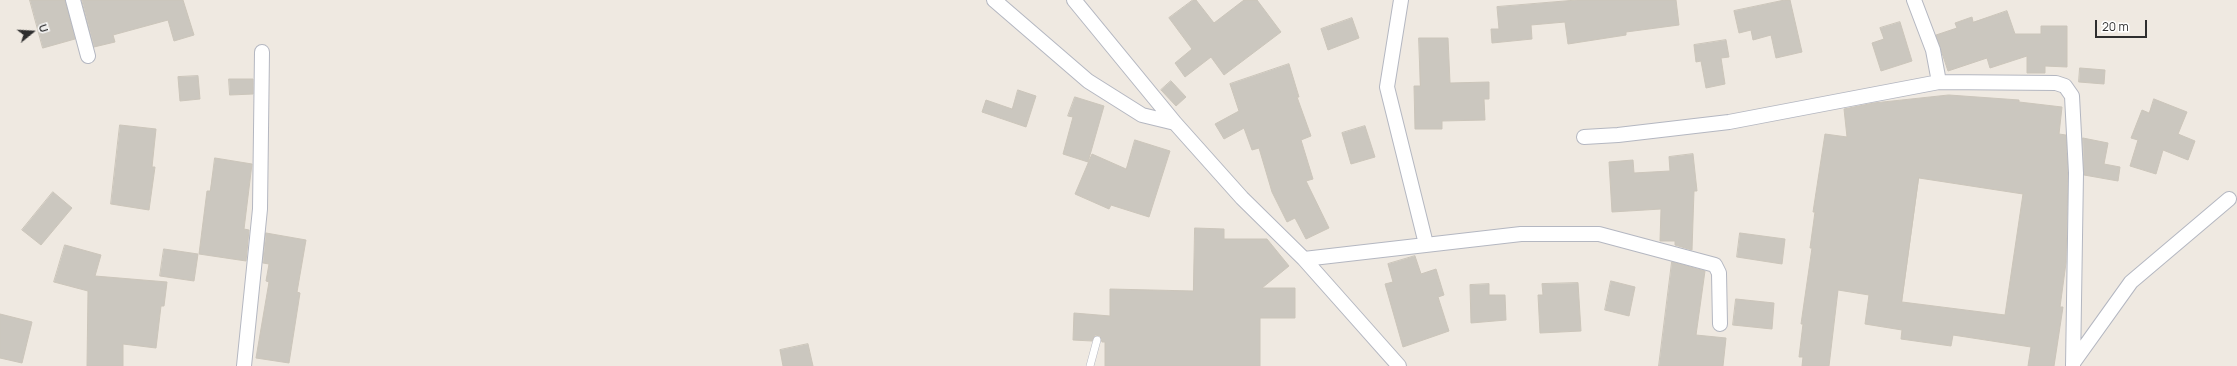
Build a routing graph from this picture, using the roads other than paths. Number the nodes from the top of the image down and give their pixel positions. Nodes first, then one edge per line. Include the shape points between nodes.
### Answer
1 (74, 0) edge
2 (994, 0) edge
3 (1074, 0) edge
4 (1401, 0) edge
5 (1914, 0) edge
6 (262, 52) dead end
7 (88, 56) dead end
8 (1939, 82) junction
9 (1175, 123) junction
10 (1584, 137) dead end
11 (2229, 199) dead end
12 (1426, 244) junction
13 (1304, 259) junction
14 (1720, 324) dead end
15 (1097, 340) dead end
16 (2073, 365) edge
17 (244, 366) edge
18 (1090, 366) edge
19 (1399, 366) edge

1 - 7 street
2 - 9 street via 1088,81 1142,115
3 - 9 street
4 - 12 street via 1387,87
5 - 8 street via 1933,50
6 - 17 street via 260,209
8 - 10 street via 1729,122
8 - 16 street via 2056,83 2065,86 2072,96 2076,173
9 - 13 street via 1242,198
11 - 16 street via 2131,282
12 - 13 street
12 - 14 street via 1521,234 1599,234 1709,262 1716,265 1719,273
13 - 19 street
15 - 18 lane

